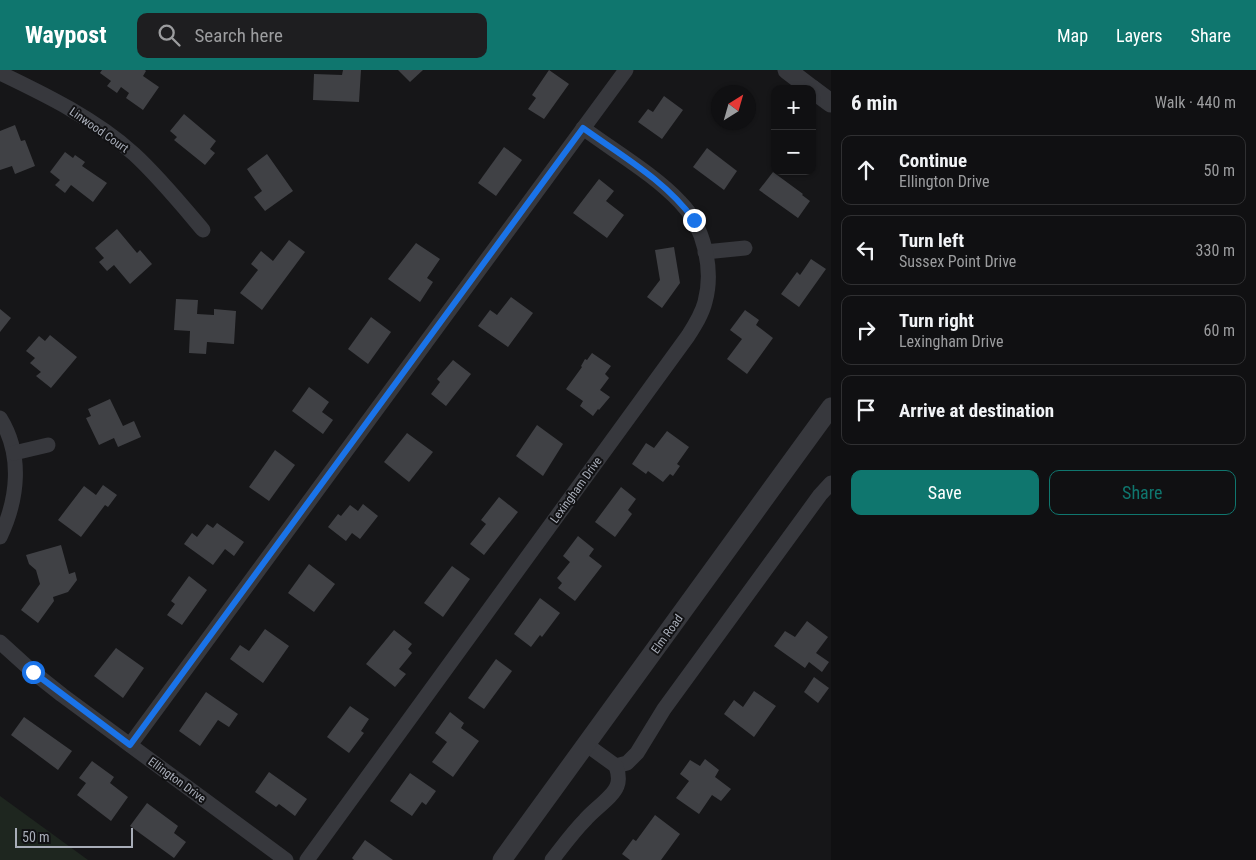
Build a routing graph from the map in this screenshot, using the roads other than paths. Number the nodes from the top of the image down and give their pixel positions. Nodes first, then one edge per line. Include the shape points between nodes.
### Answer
1 (626, 70) edge
2 (787, 70) edge
3 (0, 73) edge
4 (807, 85) edge
5 (816, 92) edge
6 (831, 103) edge
7 (583, 128) junction
8 (203, 230) dead end
9 (745, 248) dead end
10 (705, 252) junction
11 (831, 407) edge
12 (0, 418) edge
13 (48, 445) dead end
14 (14, 453) junction
15 (831, 483) edge
16 (0, 537) edge
17 (0, 642) edge
18 (587, 744) junction
19 (130, 745) junction
20 (616, 766) junction
21 (286, 860) edge
22 (307, 860) edge
23 (502, 860) edge
24 (552, 860) edge

1 - 7 street
2 - 4 street
3 - 8 street, Linwood Court via 67,107 106,132 133,153
5 - 6 street
7 - 10 street, Lexingham Drive via 682,203 694,220
7 - 19 street
9 - 10 street
10 - 22 street, Lexingham Drive via 708,273 705,300 688,336
11 - 18 street, Elm Road
12 - 14 street
13 - 14 street
14 - 16 street via 14,496
15 - 20 street via 664,709 637,754 627,763
17 - 19 street, Ellington Drive via 62,695
18 - 20 street
18 - 23 street, Elm Road
19 - 21 street, Ellington Drive
20 - 24 street via 617,786

